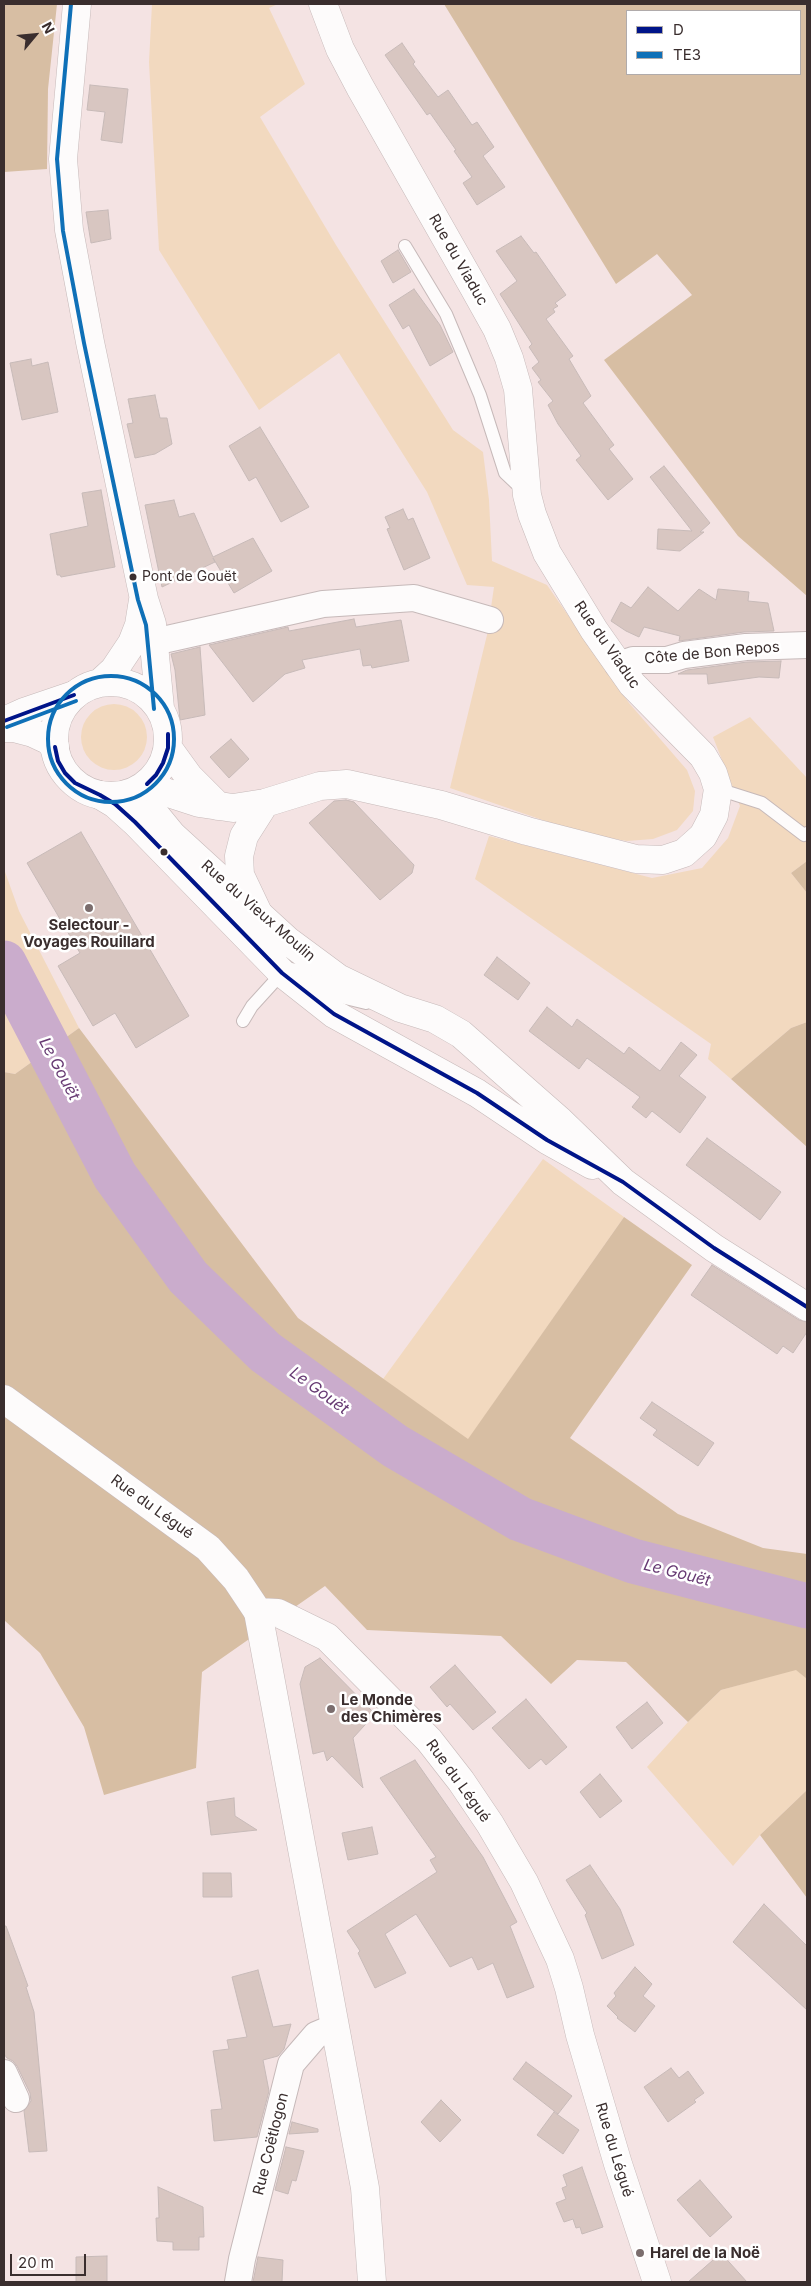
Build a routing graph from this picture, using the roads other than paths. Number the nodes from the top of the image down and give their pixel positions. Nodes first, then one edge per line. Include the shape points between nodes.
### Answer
1 (77, 4) edge
2 (323, 4) edge
3 (404, 246) dead end
4 (527, 495) junction
5 (144, 599) junction
6 (490, 620) dead end
7 (154, 642) junction
8 (807, 645) edge
9 (618, 665) junction
10 (101, 682) junction
11 (74, 695) junction
12 (160, 708) junction
13 (4, 722) edge
14 (4, 728) edge
15 (54, 747) junction
16 (168, 748) junction
17 (146, 784) junction
18 (718, 789) junction
19 (100, 795) junction
20 (265, 803) junction
21 (218, 806) junction
22 (807, 833) edge
23 (258, 915) junction
24 (282, 973) junction
25 (400, 1008) junction
26 (243, 1021) dead end
27 (623, 1182) junction
28 (807, 1307) edge
29 (4, 1399) edge
30 (258, 1612) junction
31 (335, 2027) junction
32 (4, 2073) edge
33 (16, 2099) dead end
34 (238, 2282) edge
35 (372, 2282) edge
36 (657, 2282) edge

1 - 5 main road via 63,159 69,230
2 - 4 main road, Rue du Viaduc via 340,49 360,87 497,329 518,390
3 - 4 lane via 446,314 480,395 505,473
4 - 9 main road, Rue du Viaduc via 547,553
5 - 7 main road
5 - 10 main road via 132,643 114,670
6 - 7 street via 414,598 332,603
7 - 12 main road
8 - 9 street, Côte de Bon Repos via 746,647 667,660 632,660
9 - 18 main road, Rue du Viaduc via 643,696 703,756
10 - 11 main road
10 - 12 main road via 115,681 140,689
11 - 13 main road via 40,705
11 - 15 main road via 56,724
12 - 16 main road via 168,734
14 - 15 main road via 33,733
15 - 19 main road via 65,773 86,790
16 - 17 main road via 163,762
16 - 21 main road
17 - 19 main road via 124,795
17 - 21 main road
17 - 23 main road, Rue du Vieux Moulin via 154,813 172,836
18 - 20 main road via 714,815 703,836 684,853 664,860 636,859 609,853 441,806 347,784 320,786
18 - 22 lane via 762,803 804,835
19 - 24 main road, Rue du Vieux Moulin via 135,822
20 - 21 main road via 232,808
20 - 23 main road via 244,836 239,856 240,875
23 - 25 main road, Rue du Vieux Moulin via 338,978
24 - 25 lane, Rue du Vieux Moulin via 289,969 299,970 341,997
24 - 26 lane
24 - 27 main road, Rue du Vieux Moulin via 334,1014 477,1093 547,1140
25 - 27 main road, Rue du Vieux Moulin via 435,1019 460,1034 560,1121
27 - 28 main road, Rue du Vieux Moulin via 714,1248
29 - 30 main road, Rue du Légué via 208,1548 236,1579
30 - 31 main road
30 - 36 main road, Rue du Légué via 278,1613 327,1637 429,1740 503,1845 560,1959 621,2173
31 - 34 street, Rue Coëtlogon via 316,2035 291,2064
31 - 35 main road via 365,2188
32 - 33 street

